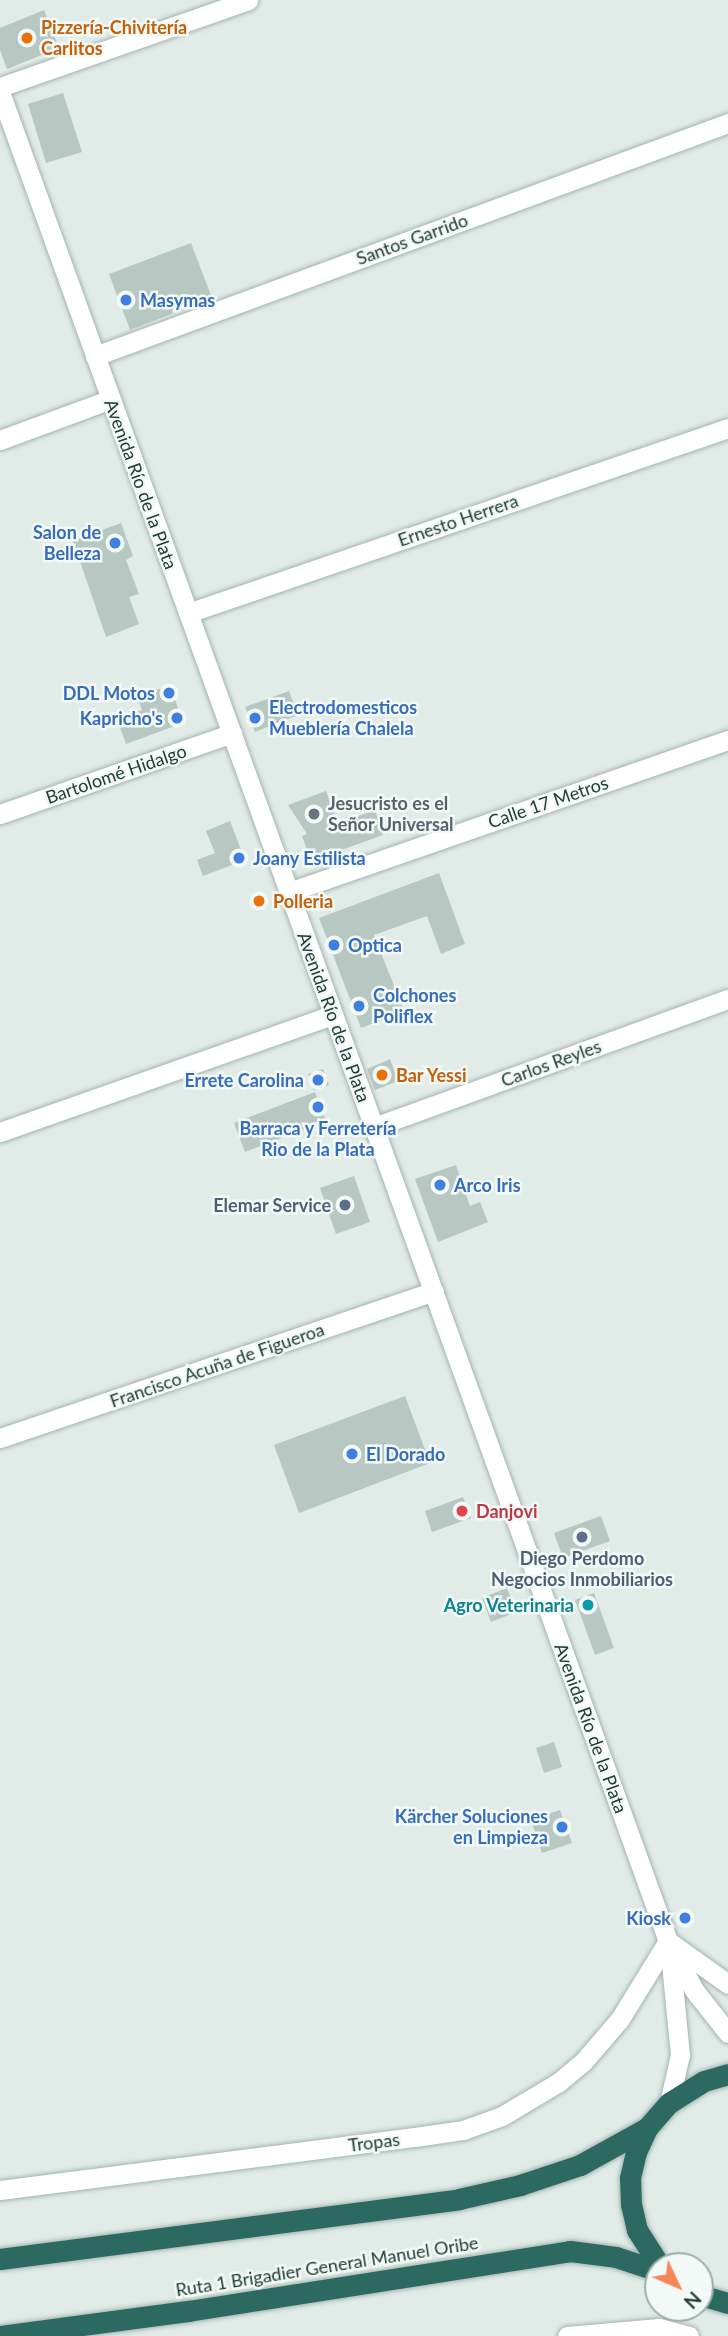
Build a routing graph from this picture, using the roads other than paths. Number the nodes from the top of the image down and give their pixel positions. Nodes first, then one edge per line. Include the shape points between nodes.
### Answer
1 (248, 0) edge
2 (0, 87) edge
3 (0, 93) edge
4 (728, 123) edge
5 (95, 356) junction
6 (111, 399) junction
7 (728, 428) edge
8 (0, 440) edge
9 (188, 613) junction
10 (232, 733) junction
11 (728, 740) edge
12 (0, 814) edge
13 (289, 892) junction
14 (728, 999) edge
15 (333, 1015) junction
16 (374, 1128) junction
17 (0, 1132) edge
18 (434, 1292) junction
19 (0, 1438) edge
20 (668, 1941) junction
21 (728, 1984) edge
22 (728, 2033) edge
23 (728, 2074) edge
24 (669, 2103) junction
25 (648, 2128) junction
26 (0, 2190) edge
27 (650, 2252) edge
28 (0, 2259) edge
29 (644, 2264) edge
30 (0, 2336) edge
31 (567, 2336) edge
32 (689, 2336) edge

1 - 2 street
3 - 5 street, Avenida Río de la Plata
4 - 5 street, Santos Garrido
5 - 6 street, Avenida Río de la Plata
6 - 8 street
6 - 9 street, Avenida Río de la Plata
7 - 9 street, Ernesto Herrera
9 - 10 street, Avenida Río de la Plata
10 - 12 street, Bartolomé Hidalgo
10 - 13 street, Avenida Río de la Plata
11 - 13 street, Calle 17 Metros
13 - 15 street, Avenida Río de la Plata
14 - 16 street, Carlos Reyles
15 - 16 street, Avenida Río de la Plata
15 - 17 street
16 - 18 street, Avenida Río de la Plata
18 - 19 street, Francisco Acuña de Figueroa
18 - 20 street, Avenida Río de la Plata
20 - 21 street
20 - 22 street, Avenida Río de la Plata via 694,1990
20 - 24 street, Avenida Río de la Plata via 680,2055
20 - 26 street, Tropas via 620,2020 583,2062 502,2116 463,2130
23 - 24 highway via 704,2081
24 - 25 highway
25 - 27 highway via 633,2165 631,2205
25 - 28 highway via 580,2165 458,2199
29 - 30 highway, Ruta 1 Brigadier General Manuel Oribe via 570,2251
31 - 32 street via 659,2328

